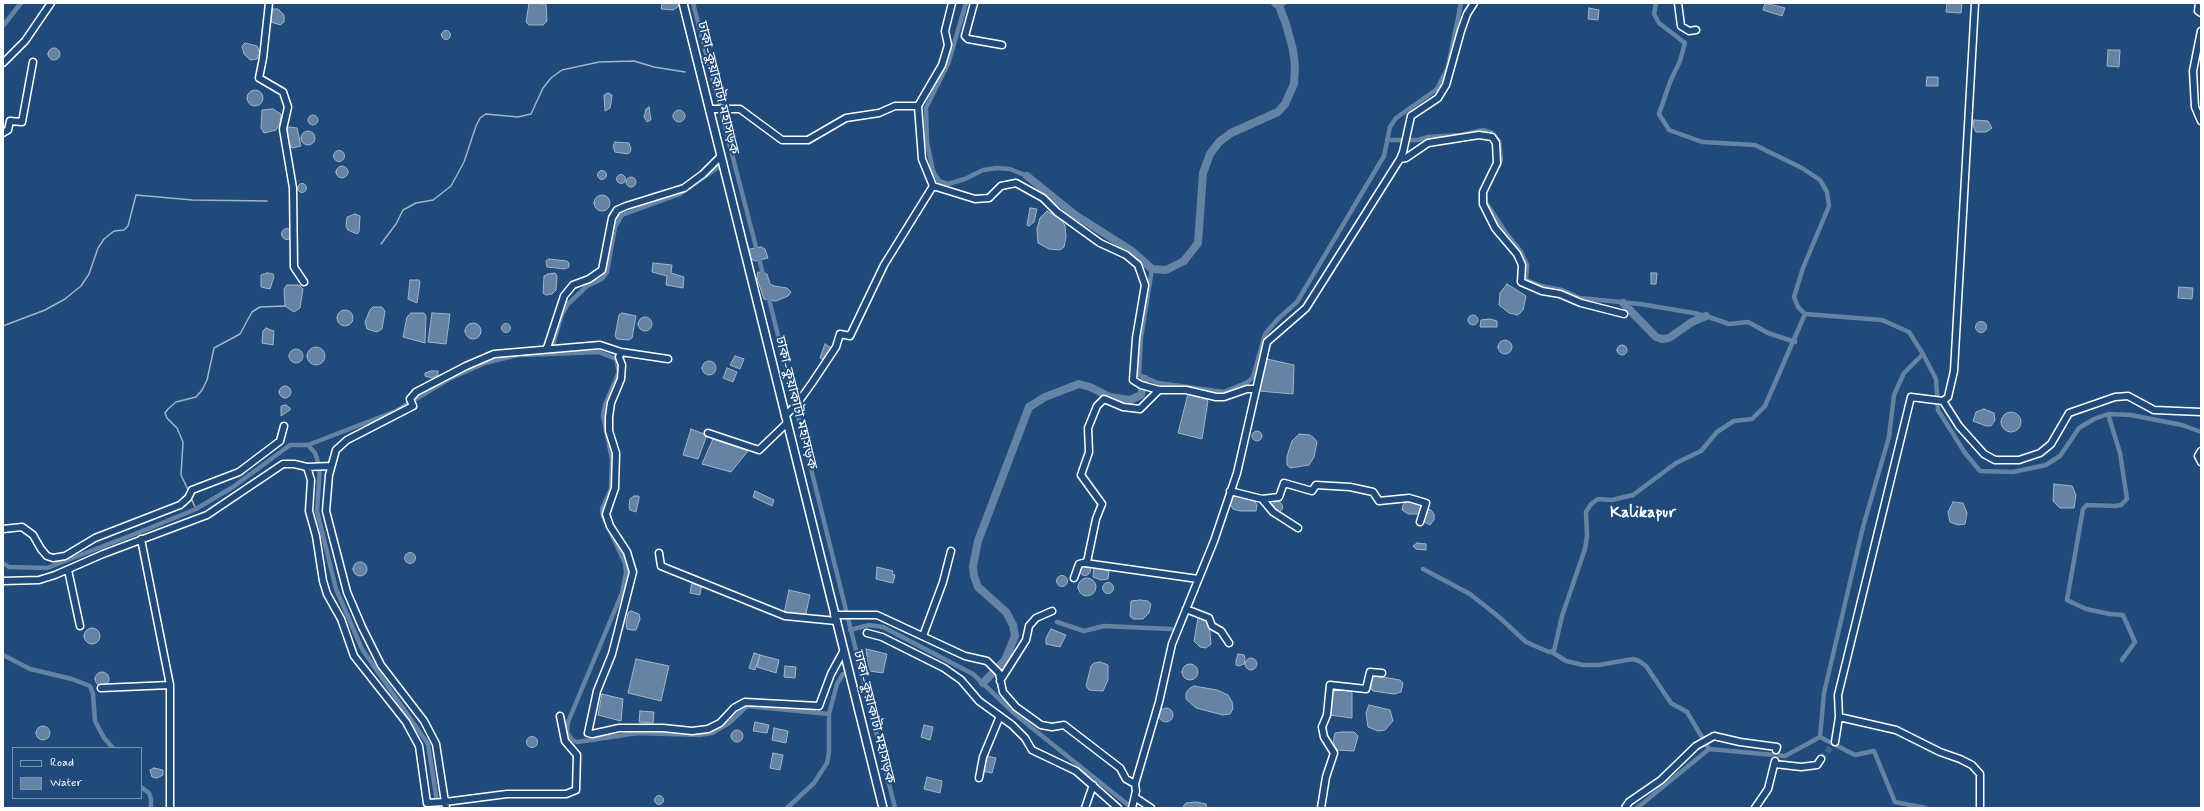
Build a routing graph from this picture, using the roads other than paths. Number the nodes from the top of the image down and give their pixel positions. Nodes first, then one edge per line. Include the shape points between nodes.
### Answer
1 (51, 3) edge
2 (269, 3) edge
3 (683, 3) edge
4 (952, 3) edge
5 (974, 3) edge
6 (1474, 3) edge
7 (1678, 3) edge
8 (1975, 3) edge
9 (2199, 3) edge
10 (2201, 13) edge
11 (1696, 30) dead end
12 (2201, 31) edge
13 (1002, 45) dead end
14 (33, 62) dead end
15 (3, 63) edge
16 (918, 106) junction
17 (710, 109) junction
18 (2201, 121) edge
19 (3, 132) edge
20 (721, 156) junction
21 (1400, 159) junction
22 (933, 186) junction
23 (304, 282) dead end
24 (1624, 314) dead end
25 (547, 348) junction
26 (621, 352) junction
27 (668, 359) dead end
28 (1255, 389) junction
29 (1160, 390) junction
30 (1943, 401) junction
31 (2201, 412) edge
32 (786, 419) junction
33 (284, 426) dead end
34 (708, 433) dead end
35 (2200, 454) edge
36 (2201, 462) edge
37 (331, 466) junction
38 (307, 467) junction
39 (1230, 491) junction
40 (1262, 499) junction
41 (1420, 522) dead end
42 (1298, 528) dead end
43 (3, 529) edge
44 (141, 539) junction
45 (951, 551) dead end
46 (659, 553) dead end
47 (1085, 563) junction
48 (68, 570) junction
49 (1074, 578) dead end
50 (1198, 579) junction
51 (3, 581) edge
52 (1186, 609) junction
53 (1052, 610) dead end
54 (835, 618) junction
55 (80, 626) dead end
56 (867, 633) dead end
57 (923, 636) junction
58 (1229, 643) dead end
59 (843, 652) junction
60 (1382, 673) dead end
61 (1000, 681) junction
62 (170, 685) junction
63 (101, 688) dead end
64 (560, 716) dead end
65 (1000, 716) junction
66 (1839, 717) junction
67 (1834, 742) tunnel mouth
68 (1776, 750) dead end
69 (1821, 759) tunnel mouth
70 (979, 778) dead end
71 (1134, 784) junction
72 (1093, 785) junction
73 (1136, 798) junction
74 (444, 804) edge
75 (429, 805) edge
76 (170, 808) edge
77 (883, 808) edge
78 (1085, 808) edge
79 (1118, 808) edge
80 (1132, 808) edge
81 (1150, 808) edge
82 (1321, 808) edge
83 (1625, 808) edge
84 (1755, 808) edge
85 (1980, 808) edge

1 - 15 street via 25,41
2 - 23 street via 264,58 259,78 283,92 288,107 283,129 293,188 294,268
3 - 17 main road, ঢাকা-কুয়াকাটা মহাসড়ক
4 - 16 street via 945,31 948,45 942,65
5 - 13 street via 966,36 968,39
6 - 21 street via 1461,31 1446,86 1438,98 1412,116
7 - 11 street via 1682,26 1689,31
8 - 30 street via 1954,371 1948,397
9 - 10 street via 2198,11
12 - 18 street via 2193,71 2195,107
14 - 19 street via 22,122 10,120 8,130
16 - 17 street via 895,106 879,113 846,118 808,140 782,140 740,109
16 - 22 street via 922,159
17 - 20 main road, ঢাকা-কুয়াকাটা মহাসড়ক
20 - 25 street via 684,188 618,210 612,218 602,270 589,279 573,285 564,296
20 - 32 main road, ঢাকা-কুয়াকাটা মহাসড়ক
21 - 24 street via 1406,158 1428,143 1479,135 1492,137 1496,143 1497,163 1483,192 1483,204 1495,228 1517,254 1522,265 1521,282 1542,291
21 - 28 street via 1306,308 1267,342
22 - 29 street via 974,198 989,198 1001,186 1016,183 1043,198 1057,212 1100,243 1126,255 1138,265 1145,285 1136,338 1133,380
22 - 32 street via 884,265 850,336 840,334 836,347
25 - 26 street via 600,346
25 - 37 street via 494,354 422,388 411,401 413,406 340,445
26 - 27 street
26 - 59 street via 621,379 611,403 609,417 609,431 616,453 616,482 606,514 610,526 628,552 632,572 612,654 597,691 588,733 619,728 692,731 708,729 720,722 734,708 746,702 819,706 830,674
28 - 29 street via 1224,397 1186,390
28 - 39 street via 1244,448
29 - 47 street via 1140,409 1123,407 1104,399 1097,406 1088,428 1089,452 1081,475 1102,504
30 - 31 street via 1959,426 1984,454 1995,460 2020,460 2040,453 2056,436 2069,413 2115,397 2128,396 2154,410
30 - 66 street via 1911,397 1838,695
32 - 34 street via 759,450
32 - 54 main road, ঢাকা-কুয়াকাটা মহাসড়ক
33 - 43 street via 280,441 238,472 192,490 180,505 95,538 65,556 48,556 33,535 22,527
35 - 36 street
37 - 38 street
37 - 74 street via 326,492 326,511 348,592 380,665 424,721 436,744
38 - 44 street via 283,464 207,515
38 - 75 street via 311,480 309,511 323,581 354,656 406,722 419,746
39 - 40 street
39 - 50 street via 1214,541
40 - 41 street via 1279,497 1284,483 1312,491 1316,485 1350,487 1373,492 1379,501 1410,498 1426,503
40 - 42 street via 1273,512
44 - 48 street
44 - 62 street
45 - 57 street via 943,582
46 - 54 street via 661,566 785,616
47 - 49 street via 1079,564
47 - 50 street
48 - 51 street via 39,580
48 - 55 street
50 - 52 street
52 - 58 street via 1209,618 1212,626 1221,631
52 - 71 street via 1172,644 1159,702
53 - 61 street via 1036,618 1029,626 1026,640
54 - 57 street via 877,614
54 - 59 main road, ঢাকা-কুয়াকাটা মহাসড়ক
56 - 65 street via 882,637 944,668 961,680 979,701
57 - 61 street via 964,656 987,661 999,673
59 - 77 main road, ঢাকা-কুয়াকাটা মহাসড়ক
60 - 82 street via 1370,672 1366,689 1330,686 1327,715 1322,727 1324,737 1334,753 1326,777
61 - 71 street via 1009,700 1023,713 1041,725 1064,726 1120,768 1126,779
62 - 63 street
62 - 76 street
64 - 74 street via 565,741 577,755 576,790 566,794 507,794
65 - 70 street via 983,757
65 - 72 street via 1025,738 1032,750 1076,771
66 - 67 street
66 - 85 street via 1896,730 1972,765 1980,774
68 - 83 street via 1777,747 1714,736 1696,746 1661,780 1629,802
69 - 84 street via 1817,765 1801,767 1775,763 1768,789
71 - 73 street
72 - 78 street
72 - 79 street
73 - 80 street
73 - 81 street
74 - 75 street

